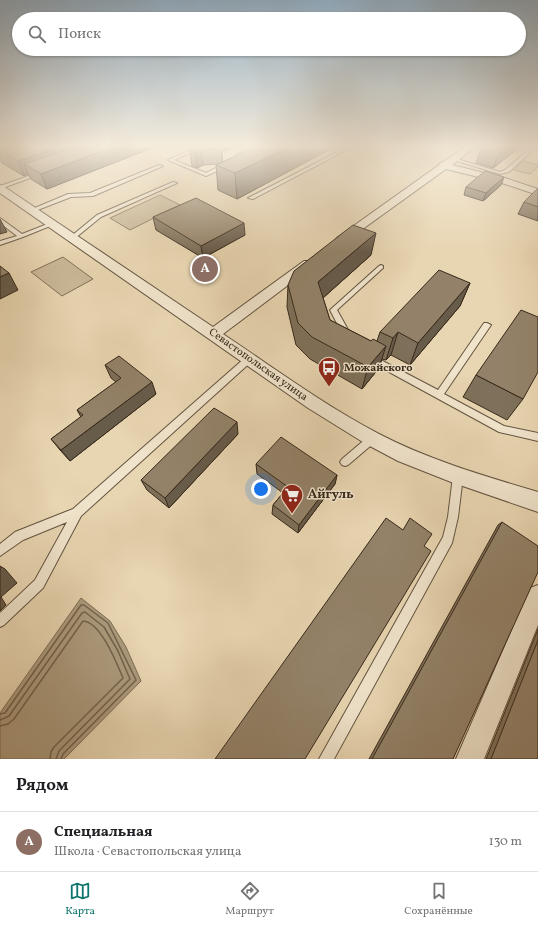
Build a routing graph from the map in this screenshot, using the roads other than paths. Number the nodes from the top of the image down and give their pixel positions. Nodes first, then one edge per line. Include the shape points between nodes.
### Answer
1 (17, 181) edge
2 (124, 181) edge
3 (283, 181) edge
4 (421, 181) edge
5 (506, 181) edge
6 (175, 183) dead end
7 (0, 188) edge
8 (538, 192) edge
9 (251, 198) dead end
10 (33, 210) junction
11 (0, 220) edge
12 (52, 224) junction
13 (21, 236) junction
14 (72, 238) junction
15 (0, 243) edge
16 (334, 245) edge
17 (315, 259) edge
18 (381, 267) dead end
19 (487, 325) dead end
20 (213, 334) junction
21 (350, 342) edge
22 (367, 356) edge
23 (249, 359) junction
24 (439, 395) junction
25 (538, 437) edge
26 (372, 439) junction
27 (345, 462) dead end
28 (458, 476) junction
29 (538, 502) edge
30 (77, 513) junction
31 (0, 551) edge
32 (538, 596) edge
33 (0, 621) edge
34 (326, 759) edge
35 (470, 759) edge

1 - 7 lane
2 - 10 lane via 91,195 70,195
3 - 9 lane
4 - 16 street
5 - 8 street
6 - 14 lane via 100,216
7 - 10 street, Севастопольская улица
10 - 12 street, Севастопольская улица
11 - 13 lane
12 - 13 lane
12 - 14 street, Севастопольская улица
13 - 15 lane
14 - 20 street, Севастопольская улица
17 - 20 street
18 - 21 lane via 333,310
19 - 24 lane
20 - 23 street, Севастопольская улица
22 - 24 lane
23 - 26 street, Севастопольская улица
23 - 30 lane
24 - 25 lane via 502,429
26 - 27 lane
26 - 28 street, Севастопольская улица
28 - 29 street, Севастопольская улица
28 - 34 lane via 448,539
30 - 31 lane via 19,536
30 - 33 lane via 39,584
32 - 35 street

